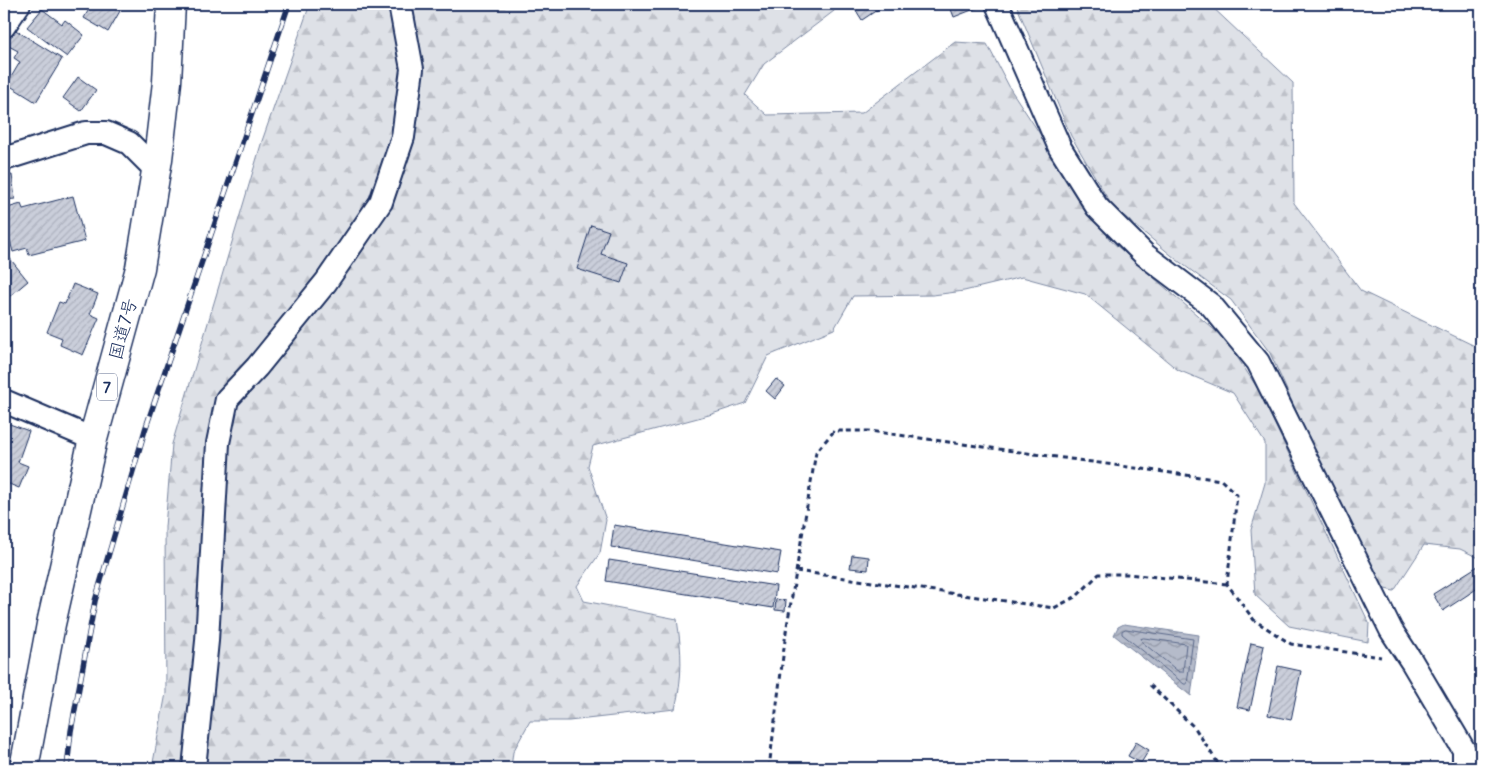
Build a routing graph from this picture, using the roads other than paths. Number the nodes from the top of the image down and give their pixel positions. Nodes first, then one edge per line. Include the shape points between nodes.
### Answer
1 (19, 4) edge
2 (171, 4) edge
3 (400, 4) edge
4 (997, 4) edge
5 (4, 26) edge
6 (4, 159) edge
7 (156, 170) junction
8 (4, 401) edge
9 (93, 439) junction
10 (24, 768) edge
11 (194, 768) edge
12 (1464, 768) edge

1 - 5 street
2 - 7 highway, 国道7号 / 7 via 167,82
3 - 11 street via 412,69 403,137 381,202 326,282 227,399 218,443 207,641
4 - 12 street via 1060,148 1097,207 1145,255 1212,305 1258,362 1391,630 1464,750
6 - 7 street via 86,133 106,133 129,143
7 - 9 highway, 国道7号 / 7 via 140,268
8 - 9 street
9 - 10 highway, 国道7号 / 7 via 51,624

